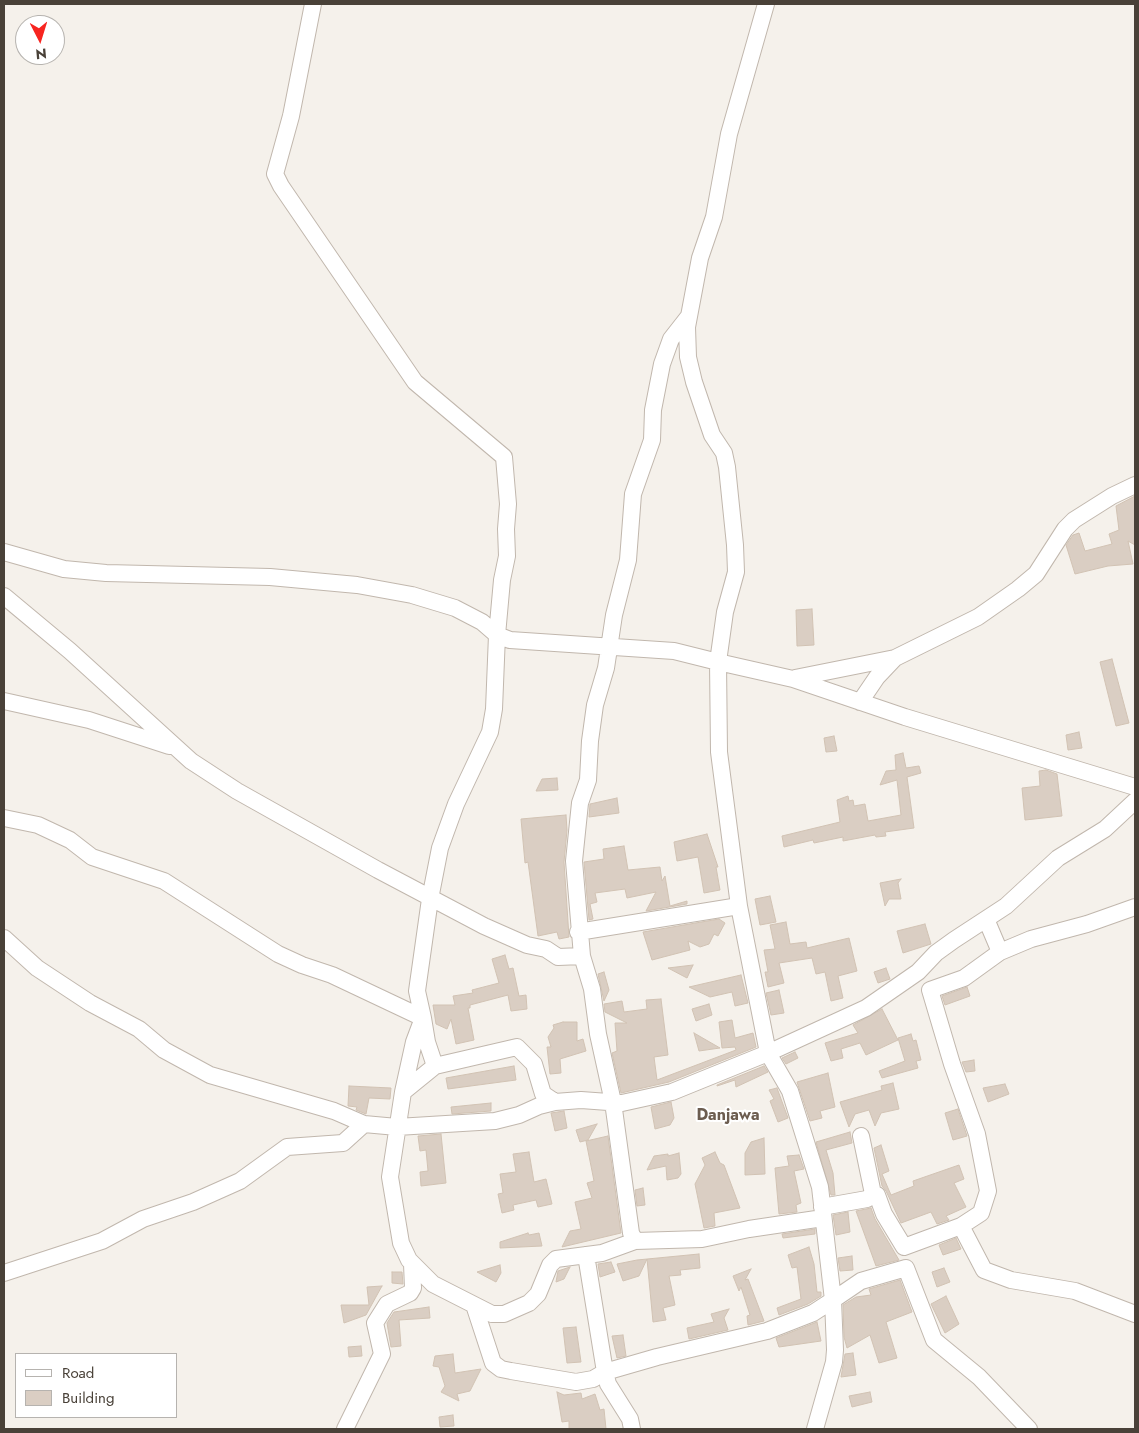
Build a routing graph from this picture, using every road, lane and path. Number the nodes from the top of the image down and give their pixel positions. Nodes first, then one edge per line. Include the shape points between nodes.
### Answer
1 (313, 4) edge
2 (766, 4) edge
3 (689, 316) junction
4 (1135, 485) edge
5 (4, 552) edge
6 (4, 596) edge
7 (497, 634) junction
8 (609, 648) junction
9 (895, 658) junction
10 (718, 662) junction
11 (794, 679) junction
12 (4, 701) edge
13 (860, 702) junction
14 (176, 748) junction
15 (1135, 787) edge
16 (1135, 801) edge
17 (4, 818) edge
18 (430, 899) junction
19 (739, 906) junction
20 (1135, 907) edge
21 (986, 919) junction
22 (578, 932) junction
23 (4, 938) edge
24 (1000, 952) junction
25 (582, 956) junction
26 (423, 1018) junction
27 (768, 1053) junction
28 (435, 1066) junction
29 (403, 1092) junction
30 (555, 1102) junction
31 (613, 1102) junction
32 (364, 1124) junction
33 (397, 1127) junction
34 (861, 1136) dead end
35 (873, 1194) junction
36 (822, 1212) junction
37 (961, 1226) junction
38 (635, 1241) junction
39 (904, 1247) junction
40 (586, 1255) junction
41 (412, 1264) junction
42 (906, 1268) junction
43 (4, 1273) edge
44 (832, 1300) junction
45 (474, 1305) junction
46 (1135, 1314) edge
47 (605, 1372) junction
48 (345, 1429) edge
49 (632, 1429) edge
50 (815, 1429) edge
51 (1029, 1429) edge

1 - 7 street via 291,116 275,174 415,382 504,457 508,504 507,556
2 - 3 street via 729,134 714,216 700,258
3 - 8 street via 671,339 662,364 653,410 652,440 633,494 628,560
3 - 10 street via 688,356 712,435 724,453 735,545 736,572 725,612
4 - 9 street via 1074,520 1036,574 978,617
5 - 7 street via 64,568 98,572 270,577 357,585 412,595 456,608
6 - 14 street
7 - 8 street via 510,640
7 - 18 street via 490,732 456,804 440,848
8 - 10 street via 674,651
8 - 22 street via 595,705 588,780 580,803 574,861
9 - 11 street
9 - 13 street
10 - 11 street
10 - 19 street via 719,752
11 - 13 street
12 - 14 street via 89,720
13 - 15 street
14 - 18 street via 237,791
16 - 21 street via 1105,829 1058,858 1025,890
17 - 26 street via 38,825 70,840 92,857 164,881 278,954 332,975
18 - 25 street via 558,957
18 - 26 street via 417,991
19 - 22 street
19 - 27 street
20 - 24 street via 1031,939
21 - 24 street
21 - 27 street via 948,944 918,972 866,1008
22 - 25 street
23 - 32 street via 37,968 90,1003 139,1029 164,1050 210,1075 334,1111
24 - 37 street via 964,978 930,990 977,1134 986,1175 988,1191 981,1213
25 - 31 street via 592,989
26 - 28 street
26 - 29 street
27 - 31 street via 672,1092
27 - 36 street via 790,1091 820,1187
28 - 29 street
28 - 30 street via 517,1047 534,1064 543,1094
29 - 33 street
30 - 31 street
30 - 33 street via 519,1116 494,1120
31 - 38 street via 631,1233
32 - 33 street
32 - 43 street via 343,1143 287,1147 240,1180 193,1202 143,1219 102,1241
33 - 41 street via 390,1177 392,1198 401,1243
34 - 35 street
35 - 36 street via 867,1199
35 - 39 street via 877,1195 884,1214
36 - 38 street via 702,1239
36 - 44 street
37 - 39 street
37 - 46 street via 984,1270 1011,1280 1075,1291
38 - 40 street
39 - 42 street
40 - 45 street via 556,1259 550,1265 538,1294 516,1311 492,1314
40 - 47 street
41 - 45 street via 433,1284
41 - 48 street via 410,1293 388,1304 375,1323 382,1354
42 - 44 street via 861,1281
42 - 51 street via 934,1340 979,1378
44 - 47 street via 813,1313 767,1331
44 - 50 street via 834,1362
45 - 47 street via 490,1356 501,1369 576,1382 593,1379
47 - 49 street

